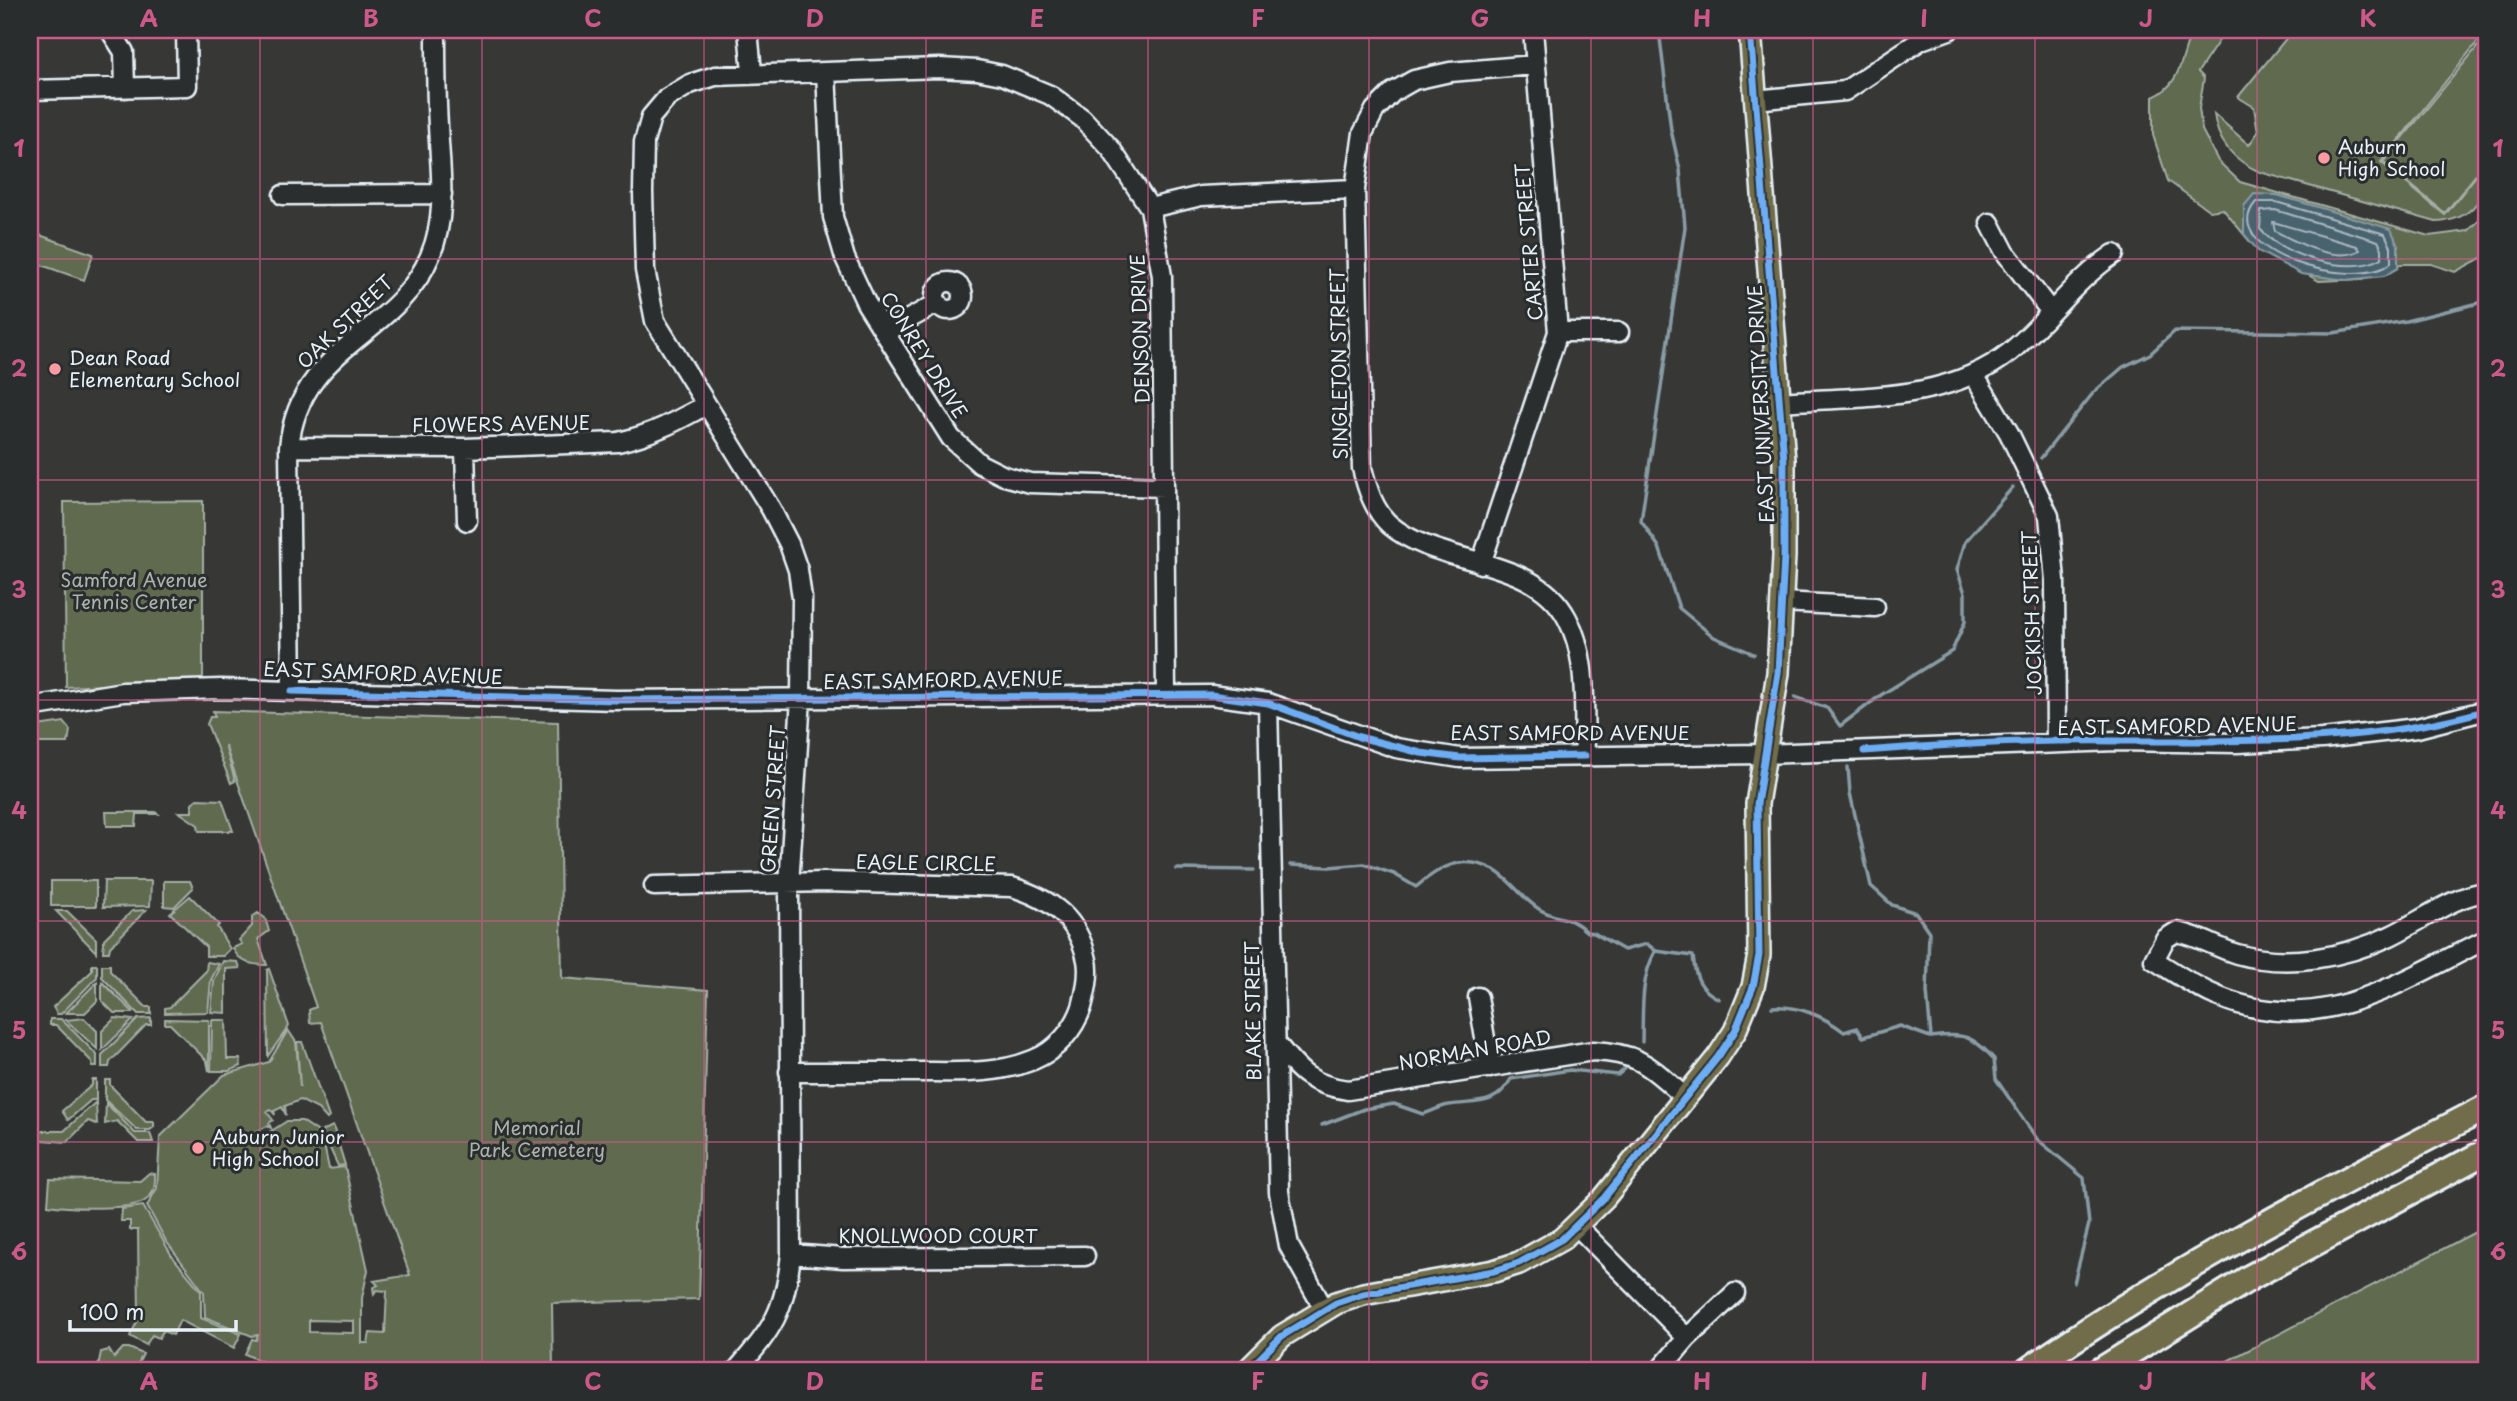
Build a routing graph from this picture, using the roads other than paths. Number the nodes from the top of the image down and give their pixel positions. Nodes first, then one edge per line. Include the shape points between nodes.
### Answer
1 (110, 30) edge
2 (186, 30) edge
3 (436, 30) edge
4 (748, 30) edge
5 (1533, 30) edge
6 (1750, 30) edge
7 (1948, 30) edge
8 (1535, 65) junction
9 (752, 72) junction
10 (827, 72) junction
11 (125, 88) junction
12 (30, 90) edge
13 (1755, 100) junction
14 (1355, 189) junction
15 (442, 194) junction
16 (283, 195) dead end
17 (1150, 208) junction
18 (1990, 222) dead end
19 (2114, 254) dead end
20 (938, 303) dead end
21 (2051, 312) junction
22 (885, 332) junction
23 (1558, 332) junction
24 (1619, 332) dead end
25 (1974, 375) junction
26 (1780, 402) junction
27 (706, 405) junction
28 (289, 447) junction
29 (465, 448) junction
30 (1164, 487) junction
31 (467, 521) dead end
32 (1481, 564) junction
33 (1782, 601) junction
34 (1875, 607) dead end
35 (292, 691) junction
36 (1166, 694) junction
37 (801, 698) junction
38 (1268, 703) junction
39 (30, 707) edge
40 (2487, 710) edge
41 (2056, 743) junction
42 (1763, 754) junction
43 (1585, 756) junction
44 (789, 885) junction
45 (654, 886) dead end
46 (2487, 892) edge
47 (2487, 939) edge
48 (1478, 997) dead end
49 (1276, 1043) junction
50 (1490, 1068) junction
51 (789, 1072) junction
52 (1685, 1097) junction
53 (2487, 1107) edge
54 (2487, 1151) edge
55 (1577, 1226) junction
56 (791, 1254) junction
57 (1085, 1256) dead end
58 (1735, 1293) dead end
59 (1324, 1309) junction
60 (1687, 1338) junction
61 (736, 1371) edge
62 (1247, 1371) edge
63 (1658, 1371) edge
64 (2027, 1371) edge
65 (2100, 1371) edge

1 - 11 street via 124,52
2 - 11 street via 187,86
3 - 15 street, OAK STREET
4 - 9 street
5 - 8 street, CARTER STREET
6 - 13 main road, EAST UNIVERSITY DRIVE
7 - 13 street via 1921,40 1845,91
8 - 14 street, SINGLETON STREET via 1438,74 1393,92 1363,133
8 - 23 street, CARTER STREET
9 - 10 street, DENSON DRIVE
9 - 27 street, GREEN STREET via 715,76 667,98 651,117 644,142 645,270 655,321
10 - 17 street, DENSON DRIVE via 977,70 1026,84 1082,118 1102,138
10 - 22 street, CONREY DRIVE via 832,217 849,270
11 - 12 street
13 - 26 main road, EAST UNIVERSITY DRIVE
14 - 17 street via 1201,196
14 - 32 street, SINGLETON STREET via 1362,468 1368,494 1390,525
15 - 16 street
15 - 28 street, OAK STREET via 438,236 429,260 398,302 312,382 297,407
17 - 30 street, DENSON DRIVE via 1162,276
18 - 21 street via 2005,252
19 - 21 street
20 - 22 street
21 - 25 street via 2009,352
22 - 30 street, CONREY DRIVE via 951,438 980,464 1030,483
23 - 24 street
23 - 32 street, CARTER STREET
25 - 26 street via 1909,392
25 - 41 street, JOCKISH STREET via 2009,433 2049,516 2055,580
26 - 33 main road, EAST UNIVERSITY DRIVE via 1785,486
27 - 29 street, FLOWERS AVENUE via 643,437 618,442
27 - 37 street, GREEN STREET via 771,509 798,570
28 - 29 street, FLOWERS AVENUE
28 - 35 street, OAK STREET
29 - 31 street
30 - 36 street, DENSON DRIVE
32 - 43 street, SINGLETON STREET via 1528,579 1567,617 1581,666
33 - 34 street
33 - 42 main road, EAST UNIVERSITY DRIVE via 1777,689
35 - 37 street, EAST SAMFORD AVENUE via 615,700
35 - 39 street, EAST SAMFORD AVENUE via 123,692
36 - 37 street, EAST SAMFORD AVENUE
36 - 38 street, EAST SAMFORD AVENUE
37 - 44 street, GREEN STREET
38 - 43 street, EAST SAMFORD AVENUE via 1359,737 1421,753 1460,758
38 - 49 street, BLAKE STREET
40 - 41 street, EAST SAMFORD AVENUE via 2417,727 2322,739
41 - 42 street, EAST SAMFORD AVENUE
42 - 43 street, EAST SAMFORD AVENUE
42 - 52 main road, EAST UNIVERSITY DRIVE via 1757,804 1761,939 1757,971 1735,1031
44 - 45 street, EAGLE CIRCLE
44 - 51 street, GREEN STREET
44 - 51 street, EAGLE CIRCLE via 1012,887 1048,901 1068,917 1082,939 1088,964 1087,990 1073,1026 1057,1045 1035,1059 970,1072
46 - 47 street via 2471,895 2387,938 2335,956 2259,958 2176,932 2165,939 2154,960 2210,993 2256,1008 2300,1012 2360,1002
48 - 50 street
49 - 50 street, NORMAN ROAD via 1311,1080 1348,1090
49 - 59 street, BLAKE STREET via 1282,1219 1289,1246
50 - 52 street, NORMAN ROAD via 1593,1051 1619,1052 1643,1061
51 - 56 street, GREEN STREET
52 - 55 main road, EAST UNIVERSITY DRIVE
53 - 64 highway via 2256,1228
54 - 65 highway via 2263,1271
55 - 59 main road, EAST UNIVERSITY DRIVE via 1519,1263 1363,1294
55 - 60 street
56 - 57 street, KNOLLWOOD COURT via 843,1258
56 - 61 street, GREEN STREET via 779,1315
58 - 60 street
59 - 62 main road, EAST UNIVERSITY DRIVE via 1282,1336
60 - 63 street

